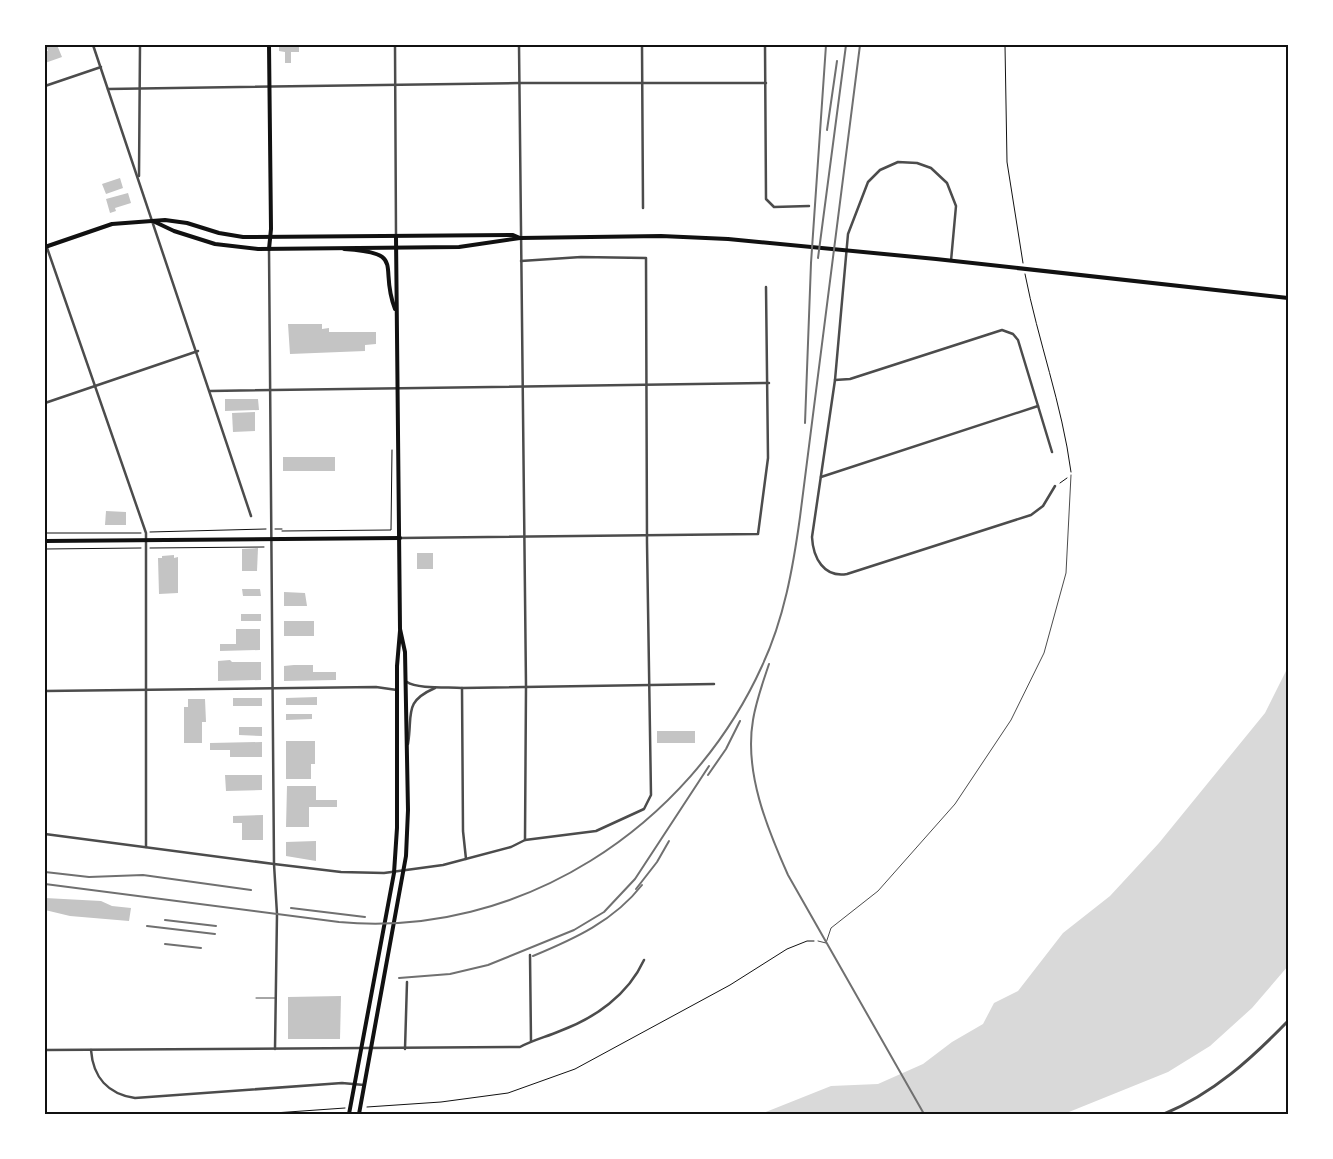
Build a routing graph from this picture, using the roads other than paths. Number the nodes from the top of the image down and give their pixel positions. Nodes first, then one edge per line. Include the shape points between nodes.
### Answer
1 (94, 45) edge
2 (140, 45) edge
3 (269, 45) edge
4 (395, 45) edge
5 (519, 45) edge
6 (642, 45) edge
7 (765, 45) edge
8 (101, 67) junction
9 (519, 83) junction
10 (766, 83) junction
11 (396, 85) junction
12 (642, 85) junction
13 (45, 86) edge
14 (269, 88) junction
15 (108, 89) junction
16 (140, 90) junction
17 (139, 180) junction
18 (809, 206) dead end
19 (643, 208) dead end
20 (154, 221) junction
21 (396, 237) junction
22 (270, 238) junction
23 (520, 238) junction
24 (46, 245) edge
25 (395, 246) junction
26 (269, 249) junction
27 (335, 249) junction
28 (951, 260) junction
29 (521, 261) junction
30 (766, 287) dead end
31 (1288, 298) edge
32 (397, 316) junction
33 (198, 351) junction
34 (835, 380) junction
35 (768, 383) junction
36 (646, 385) junction
37 (95, 386) junction
38 (522, 386) junction
39 (399, 388) junction
40 (271, 390) junction
41 (210, 391) junction
42 (45, 403) edge
43 (1038, 406) junction
44 (1052, 452) dead end
45 (1071, 475) dead end
46 (821, 477) junction
47 (1055, 486) dead end
48 (252, 516) dead end
49 (523, 536) junction
50 (647, 536) junction
51 (271, 538) junction
52 (400, 538) junction
53 (145, 540) junction
54 (45, 541) edge
55 (400, 628) junction
56 (406, 681) junction
57 (714, 684) dead end
58 (649, 685) junction
59 (526, 686) junction
60 (436, 687) junction
61 (274, 688) junction
62 (462, 688) junction
63 (147, 690) junction
64 (397, 690) junction
65 (45, 691) edge
66 (407, 750) junction
67 (45, 834) edge
68 (525, 840) junction
69 (146, 847) junction
70 (466, 859) junction
71 (274, 864) junction
72 (818, 941) road end
73 (530, 955) dead end
74 (644, 960) dead end
75 (407, 982) dead end
76 (256, 998) dead end
77 (274, 998) junction
78 (1288, 1020) edge
79 (531, 1041) junction
80 (275, 1049) junction
81 (405, 1049) junction
82 (45, 1050) edge
83 (91, 1050) junction
84 (354, 1084) junction
85 (364, 1085) junction
86 (348, 1114) edge
87 (359, 1114) edge
88 (1164, 1114) edge

1 - 8 street
2 - 16 street
3 - 14 main road
4 - 11 street
5 - 9 street
6 - 12 street
7 - 10 street
8 - 13 street
8 - 15 street
9 - 11 street
9 - 12 street
9 - 23 street
10 - 12 street
10 - 18 street via 766,199 774,207
11 - 14 street
11 - 21 street
12 - 19 street
14 - 16 street
14 - 22 main road
15 - 16 street
15 - 17 street
16 - 17 street
17 - 20 street
20 - 22 main road via 174,220 231,236
20 - 24 main road via 112,224
20 - 26 main road via 215,244
20 - 33 street
21 - 22 main road
21 - 23 main road via 513,235
21 - 25 main road
22 - 26 main road
23 - 25 main road via 459,247
23 - 28 main road via 661,236
23 - 29 street
24 - 37 street
25 - 27 main road
25 - 32 main road
26 - 27 main road
26 - 40 street
27 - 32 main road via 374,252 383,256
28 - 31 main road
28 - 34 street via 956,206 947,183 931,168 917,162 898,162 880,170 868,182 848,234
29 - 36 street via 581,257 646,258
29 - 38 street
30 - 35 street
32 - 39 main road
33 - 37 street
33 - 41 street
34 - 43 street via 850,379 1002,330 1018,340
34 - 46 street
35 - 36 street
35 - 50 street via 768,468 758,534
36 - 38 street
36 - 50 street
37 - 42 street
37 - 53 street via 146,533
38 - 39 street
38 - 49 street
39 - 40 street
39 - 52 main road
40 - 41 street
40 - 51 street
41 - 48 street
43 - 44 street
43 - 46 street
45 - 72 lane via 1066,573 1044,653 1011,720 955,804 878,891 831,928 826,943
46 - 47 street via 812,537 815,553 828,573 847,574 1031,515 1043,506
49 - 50 street
49 - 52 street
49 - 59 street
50 - 58 street
51 - 52 main road
51 - 53 main road
51 - 61 street
52 - 55 main road
53 - 54 main road
53 - 63 street
55 - 56 main road
55 - 64 main road
56 - 60 street via 411,685
56 - 66 main road
57 - 58 street
58 - 59 street
58 - 68 street via 650,801 644,809 596,831
59 - 62 street
59 - 68 street
60 - 62 street
60 - 66 street via 413,702
61 - 63 street
61 - 64 street via 376,687
61 - 71 street
62 - 70 street
63 - 65 street
63 - 69 street
64 - 84 main road via 398,828 394,873
66 - 85 main road via 406,856
67 - 69 street
68 - 70 street
69 - 71 street
70 - 71 street via 371,874
71 - 77 street via 277,914
73 - 79 street
74 - 79 street via 636,976 602,1009 574,1025
75 - 81 street
76 - 77 lane
77 - 80 street
78 - 88 street via 1227,1078 1194,1100
79 - 81 street via 520,1047
80 - 81 street
80 - 83 street
82 - 83 street
83 - 84 street via 102,1082 114,1092 135,1098
84 - 85 street
84 - 86 main road
85 - 87 main road

